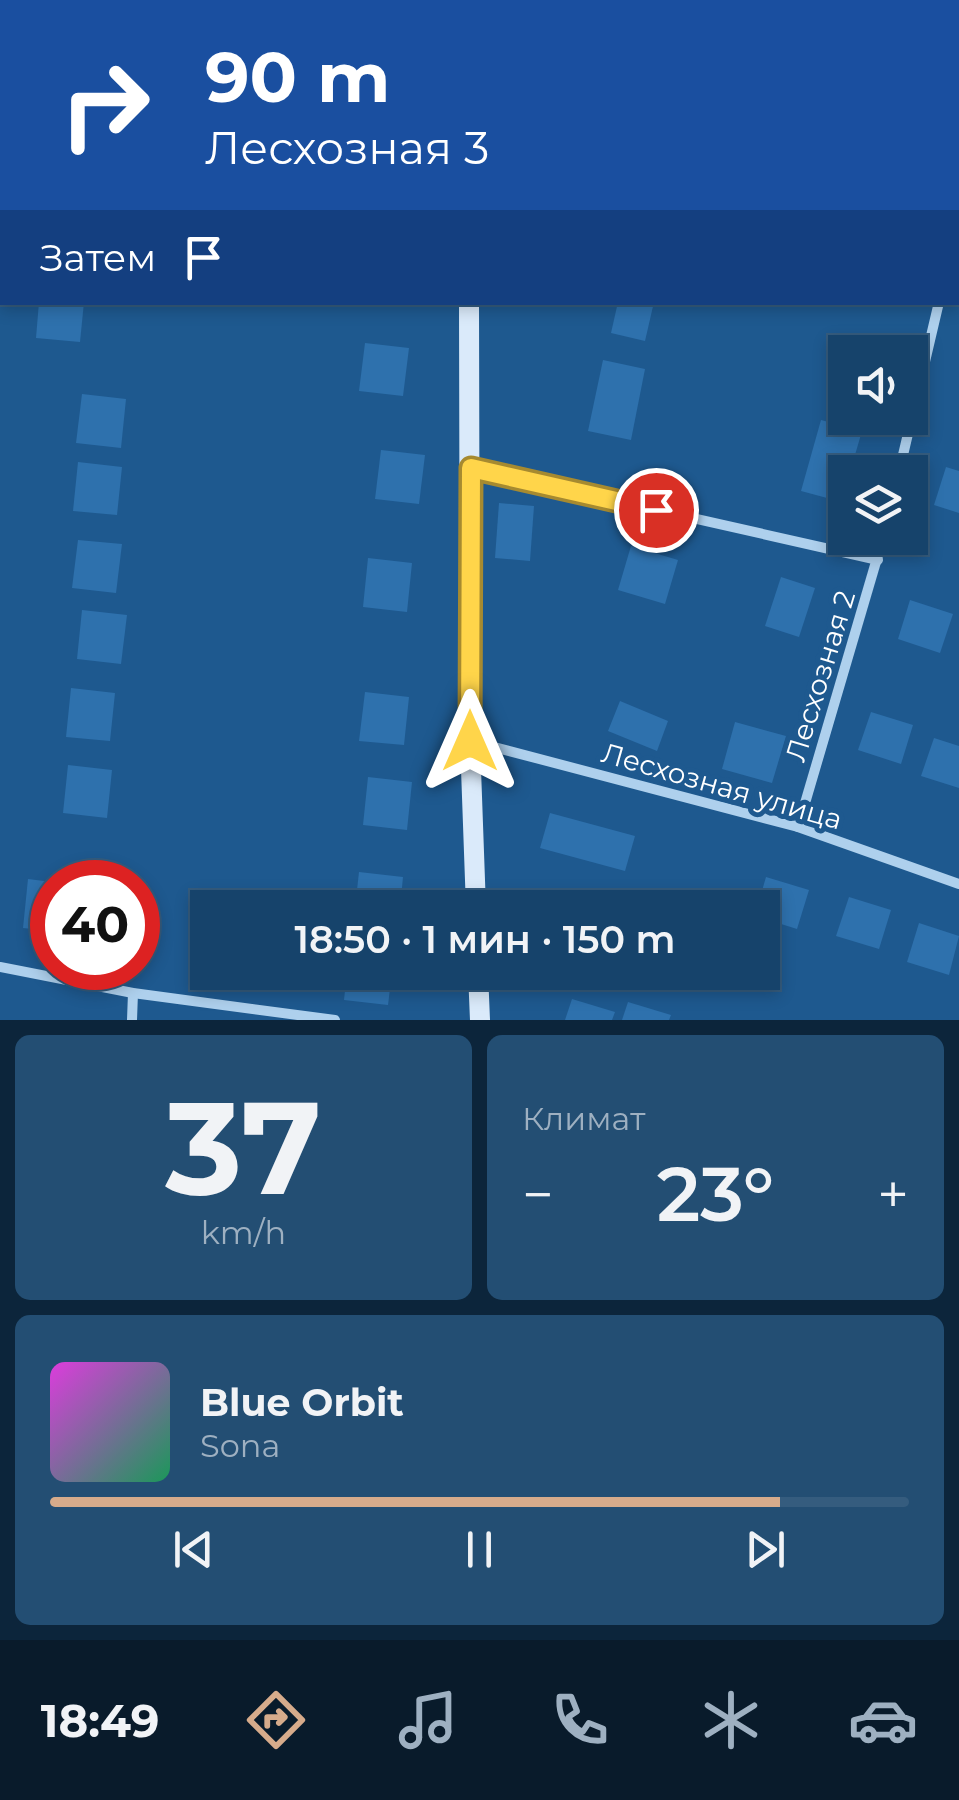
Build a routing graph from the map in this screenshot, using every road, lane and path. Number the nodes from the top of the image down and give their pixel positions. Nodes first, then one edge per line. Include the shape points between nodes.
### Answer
1 (468, 305) edge
2 (938, 305) edge
3 (903, 455) edge
4 (471, 468) junction
5 (879, 555) edge
6 (878, 560) junction
7 (470, 741) junction
8 (798, 827) junction
9 (959, 884) edge
10 (475, 890) edge
11 (0, 967) edge
12 (479, 990) edge
13 (133, 993) junction
14 (132, 1020) edge
15 (336, 1020) edge
16 (480, 1020) edge

1 - 4 street
2 - 3 street
4 - 6 street
4 - 7 street
5 - 6 street, Лесхозная 2
6 - 8 street, Лесхозная 2
7 - 8 street, Лесхозная улица
7 - 10 street
8 - 9 street, Лесхозная улица
11 - 13 street
12 - 16 street
13 - 14 street
13 - 15 street

